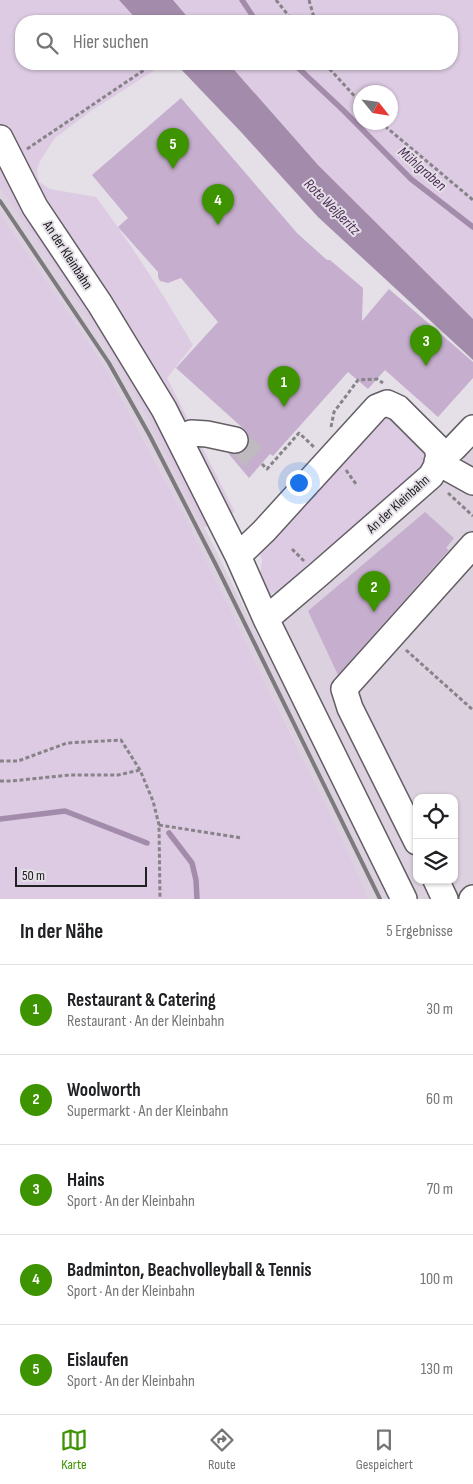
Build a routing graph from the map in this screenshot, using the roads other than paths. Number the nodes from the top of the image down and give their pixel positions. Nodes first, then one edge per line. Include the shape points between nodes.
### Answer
1 (0, 138) edge
2 (6, 170) edge
3 (473, 428) edge
4 (180, 440) junction
5 (235, 440) tunnel mouth
6 (438, 462) junction
7 (471, 494) edge
8 (473, 545) edge
9 (238, 556) junction
10 (266, 619) junction
11 (350, 708) junction
12 (318, 725) junction
13 (416, 839) edge
14 (438, 884) edge
15 (404, 899) edge
16 (445, 899) edge

1 - 2 street, An der Kleinbahn
2 - 4 street, An der Kleinbahn via 35,207 105,312
3 - 6 street
4 - 5 street via 191,433
4 - 9 street, An der Kleinbahn
6 - 7 street
6 - 9 street, An der Kleinbahn via 437,447 398,408 387,403 377,407
6 - 10 street, An der Kleinbahn via 431,476
8 - 11 street via 344,689
9 - 10 street, An der Kleinbahn
10 - 12 street, An der Kleinbahn
11 - 12 street
11 - 13 street
12 - 15 street, An der Kleinbahn
14 - 16 street

